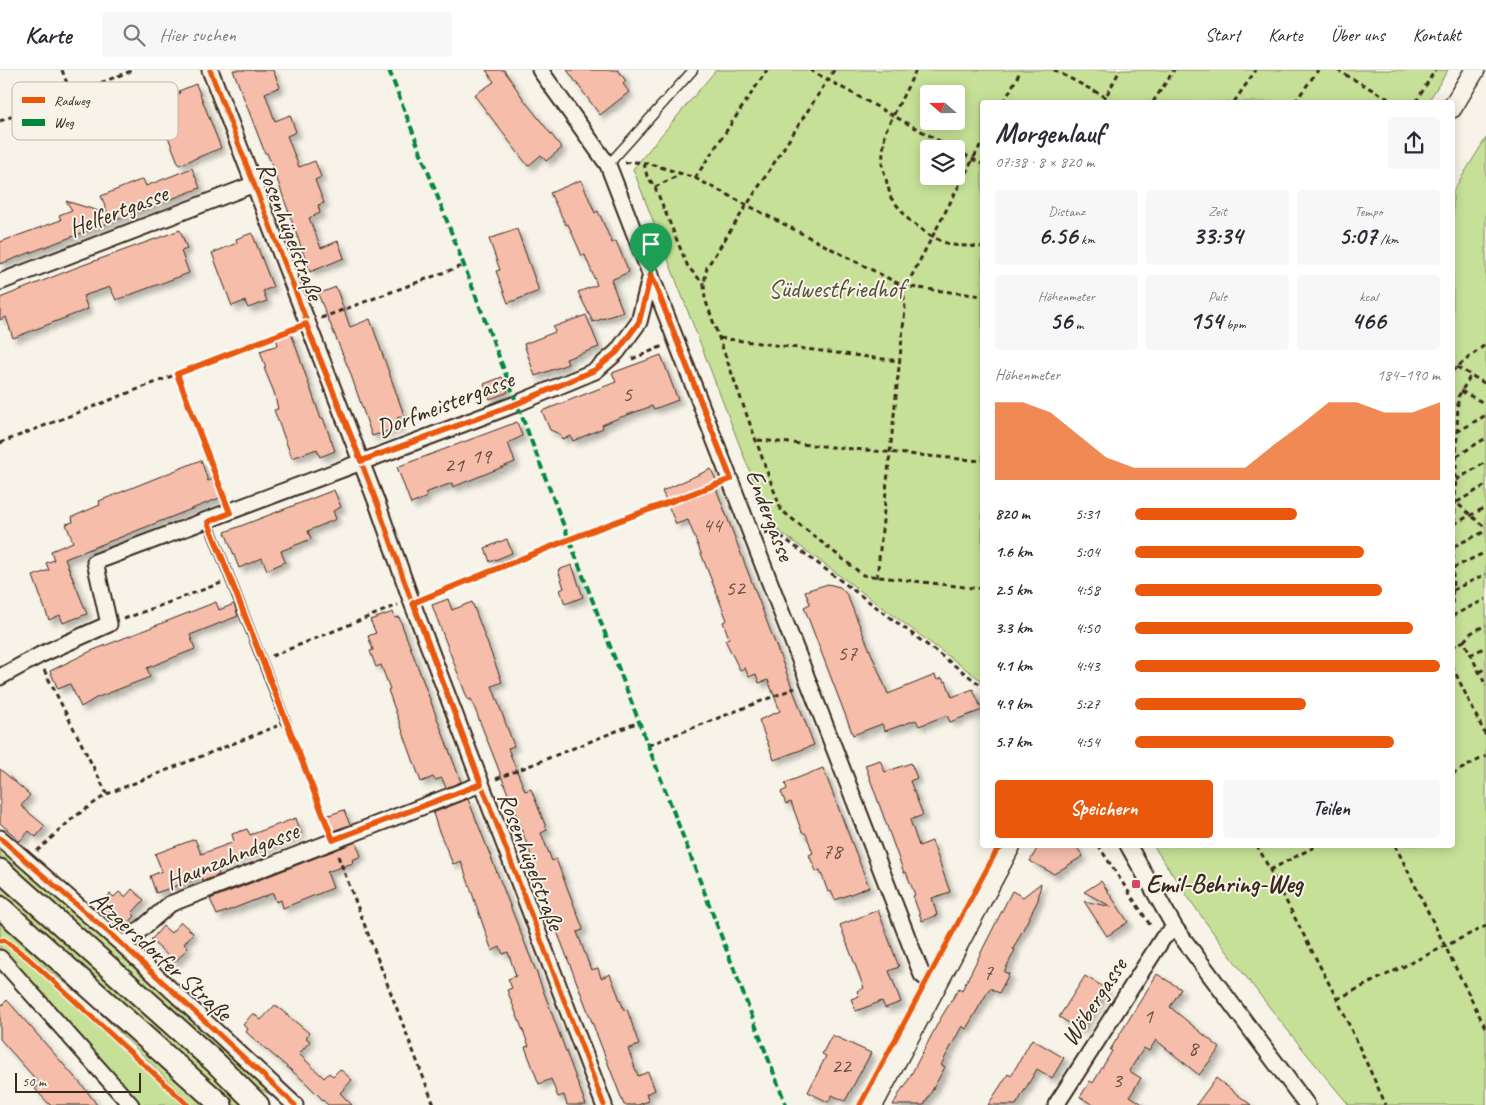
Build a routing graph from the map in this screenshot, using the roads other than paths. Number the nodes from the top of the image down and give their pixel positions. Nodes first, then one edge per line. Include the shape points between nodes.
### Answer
1 (210, 70) edge
2 (540, 70) edge
3 (693, 70) edge
4 (1475, 70) edge
5 (1455, 103) edge
6 (608, 165) junction
7 (252, 185) junction
8 (651, 274) junction
9 (0, 282) edge
10 (361, 461) junction
11 (208, 522) junction
12 (0, 677) edge
13 (286, 722) road end
14 (481, 784) junction
15 (0, 838) edge
16 (1009, 848) edge
17 (1130, 848) edge
18 (0, 870) edge
19 (0, 907) edge
20 (1175, 928) junction
21 (123, 945) junction
22 (0, 958) edge
23 (937, 986) junction
24 (1292, 1099) edge
25 (131, 1105) edge
26 (221, 1105) edge
27 (258, 1105) edge
28 (295, 1105) edge
29 (604, 1105) edge
30 (873, 1105) edge
31 (1056, 1105) edge
32 (1307, 1105) edge

1 - 7 street, Rosenhügelstraße
2 - 6 street, Endergasse
3 - 6 lane
4 - 5 street
6 - 8 street, Endergasse
7 - 9 street, Helfertgasse
7 - 10 street, Rosenhügelstraße
8 - 10 street, Dorfmeistergasse via 639,322 617,352 595,370 516,404
8 - 23 street, Endergasse via 922,975
10 - 11 street, Dorfmeistergasse
10 - 14 street, Rosenhügelstraße
11 - 12 street, Dorfmeistergasse via 95,562 109,624 37,656
11 - 13 lane
14 - 21 street, Haunzahndgasse via 170,904
14 - 29 street, Rosenhügelstraße
15 - 21 street, Atzgersdorfer Straße
16 - 23 street
17 - 20 street
18 - 27 main road, Atzgersdorfer Straße via 216,1063
19 - 26 main road
20 - 24 street
20 - 31 street, Wöbergasse via 1163,938
21 - 28 street, Atzgersdorfer Straße
22 - 25 street
23 - 30 street
24 - 32 street

